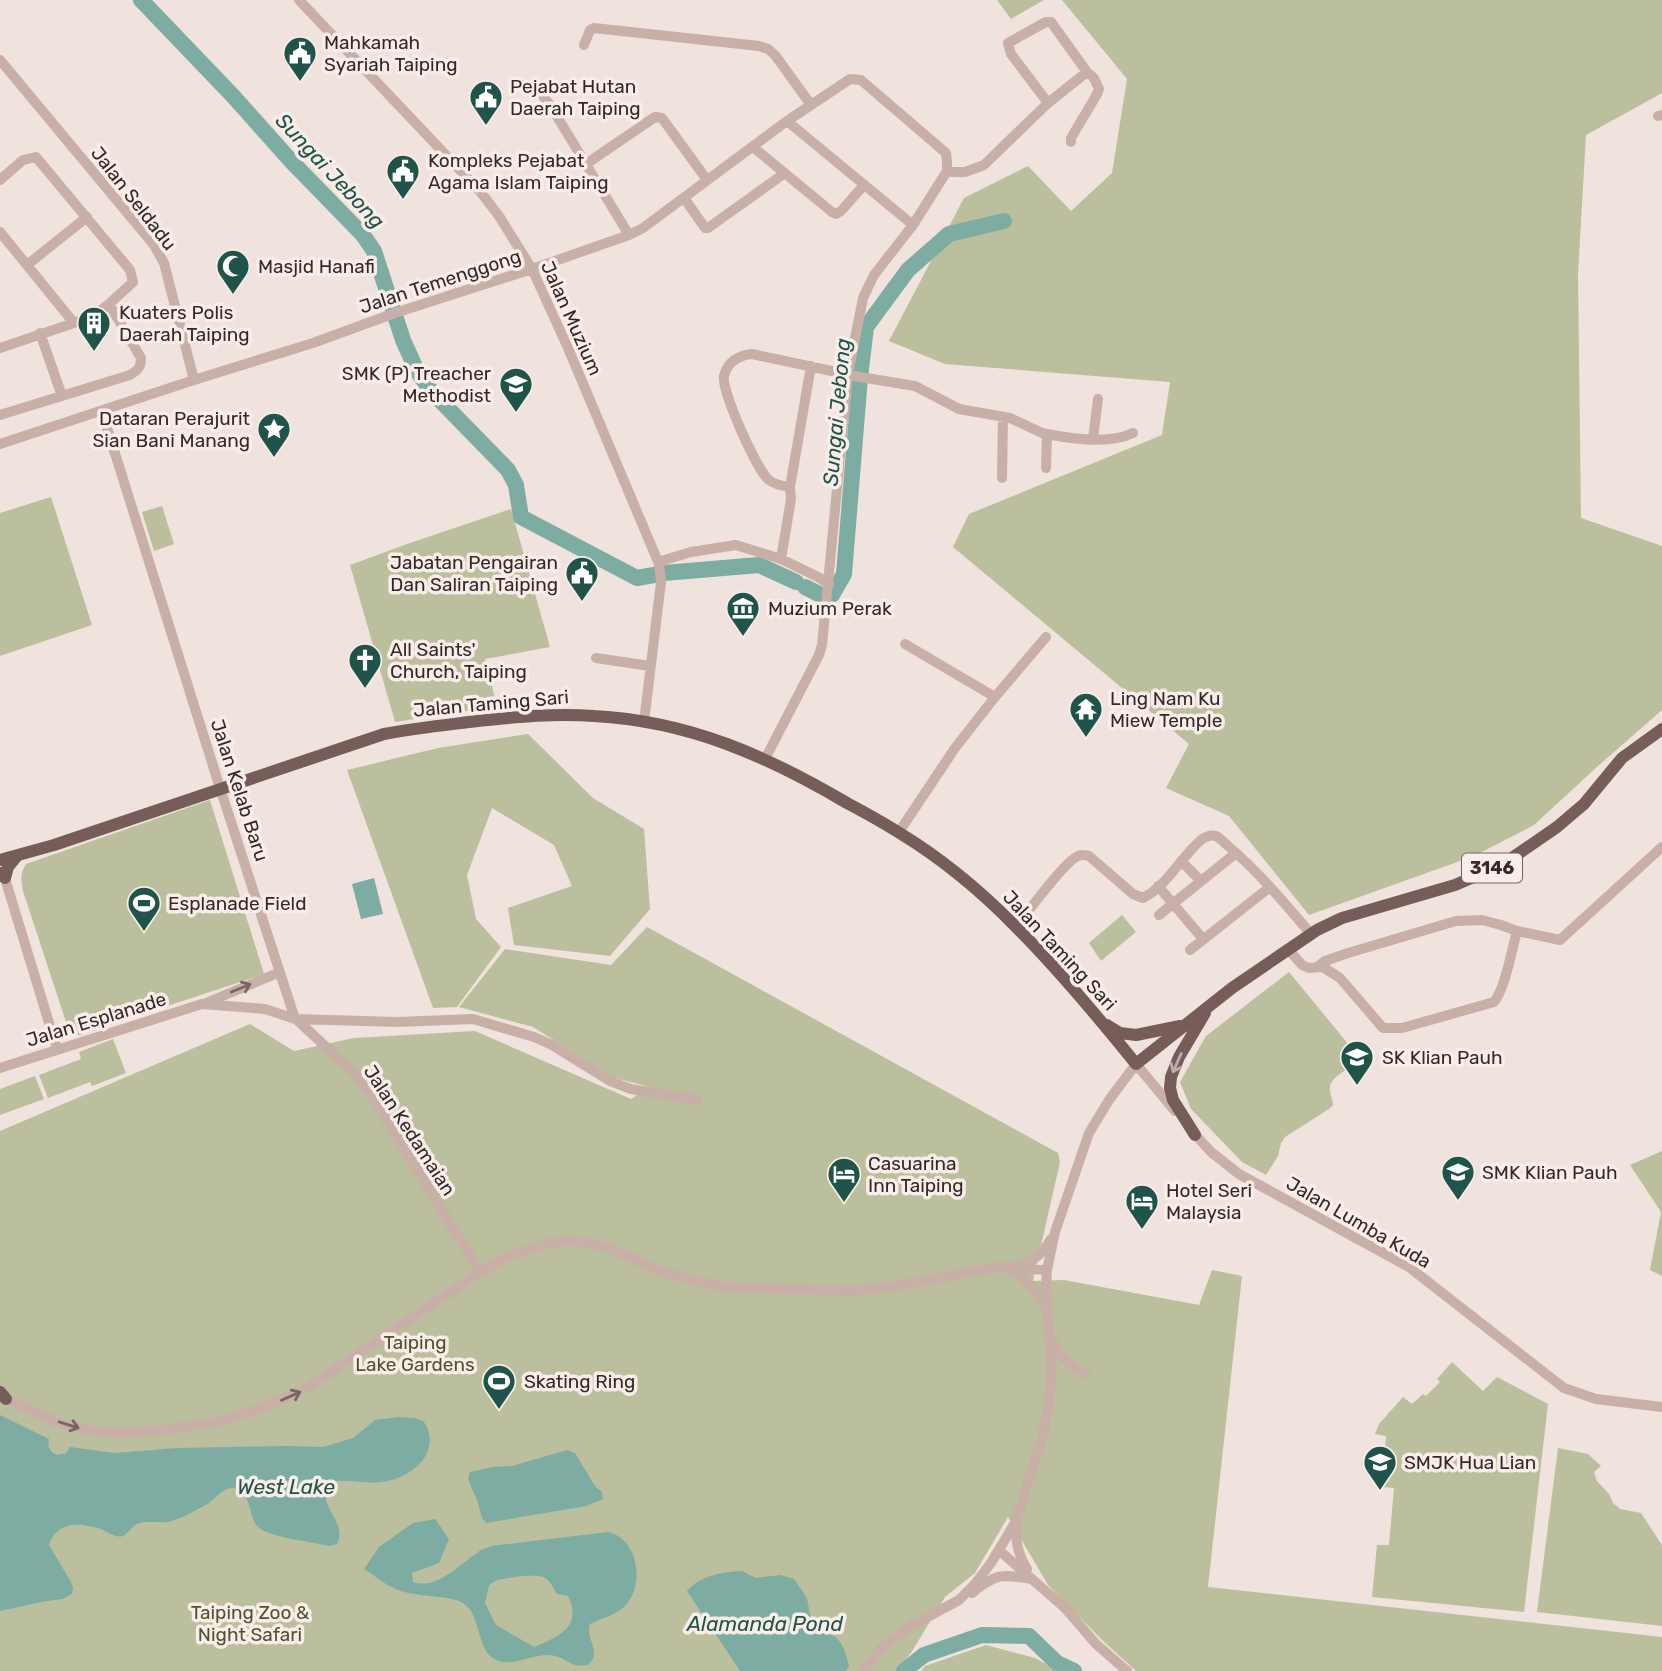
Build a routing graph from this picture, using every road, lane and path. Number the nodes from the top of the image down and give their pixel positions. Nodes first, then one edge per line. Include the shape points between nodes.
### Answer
1 (299, 0) edge
2 (584, 45) dead end
3 (0, 60) edge
4 (1087, 72) junction
5 (540, 86) dead end
6 (1048, 103) junction
7 (811, 105) junction
8 (787, 121) junction
9 (1071, 142) dead end
10 (753, 147) junction
11 (586, 164) junction
12 (947, 166) junction
13 (785, 173) junction
14 (0, 180) edge
15 (707, 180) junction
16 (864, 185) junction
17 (684, 198) junction
18 (87, 217) junction
19 (913, 225) junction
20 (0, 232) edge
21 (629, 235) junction
22 (27, 265) junction
23 (532, 269) junction
24 (109, 304) junction
25 (74, 323) junction
26 (40, 333) junction
27 (0, 348) edge
28 (811, 366) junction
29 (848, 374) junction
30 (194, 380) junction
31 (62, 396) junction
32 (1098, 399) dead end
33 (102, 412) junction
34 (0, 415) edge
35 (1003, 416) junction
36 (1133, 433) dead end
37 (1047, 435) junction
38 (1093, 439) junction
39 (0, 444) edge
40 (1046, 468) dead end
41 (1002, 478) dead end
42 (790, 487) junction
43 (781, 559) junction
44 (658, 562) junction
45 (829, 584) junction
46 (1046, 638) dead end
47 (905, 643) dead end
48 (596, 658) dead end
49 (650, 667) junction
50 (995, 697) junction
51 (644, 722) junction
52 (1662, 729) edge
53 (765, 759) junction
54 (220, 788) junction
55 (899, 832) junction
56 (1662, 847) edge
57 (1236, 852) junction
58 (17, 856) junction
59 (1181, 860) junction
60 (0, 861) edge
61 (2, 875) edge
62 (1202, 881) junction
63 (1158, 886) junction
64 (1270, 887) junction
65 (1174, 904) junction
66 (1159, 915) dead end
67 (1017, 927) junction
68 (1517, 931) junction
69 (1311, 934) junction
70 (1203, 939) junction
71 (1288, 949) junction
72 (1190, 950) dead end
73 (1318, 967) junction
74 (280, 972) junction
75 (202, 1004) junction
76 (1211, 1004) junction
77 (295, 1019) junction
78 (1101, 1021) junction
79 (1183, 1026) junction
80 (57, 1049) junction
81 (1136, 1064) junction
82 (0, 1068) edge
83 (697, 1100) dead end
84 (1195, 1135) junction
85 (1055, 1232) junction
86 (1004, 1268) junction
87 (1047, 1270) junction
88 (480, 1272) junction
89 (1047, 1312) junction
90 (1051, 1336) junction
91 (1085, 1374) dead end
92 (2, 1396) edge
93 (1662, 1407) edge
94 (1016, 1521) junction
95 (1000, 1551) junction
96 (1033, 1579) junction
97 (959, 1600) junction
98 (864, 1671) edge
99 (1127, 1671) edge

1 - 23 street, Jalan Muzium via 479,190
2 - 7 street via 594,29 759,46 775,55
3 - 30 street, Jalan Seldadu via 154,245 164,263
4 - 6 street
4 - 6 street via 1051,22 1008,43 1011,54
4 - 9 street via 1099,89
5 - 11 street
6 - 12 street via 984,164 965,172
7 - 8 street, Jalan Temenggong
7 - 12 street, Jalan Temenggong via 850,79 861,80 946,153
8 - 10 street, Jalan Temenggong
8 - 16 street
10 - 13 street
10 - 15 street, Jalan Temenggong
11 - 15 street via 659,116
11 - 21 street
12 - 19 street
13 - 16 street via 836,214
13 - 17 street via 708,228
14 - 18 street via 23,160 36,157
15 - 17 street, Jalan Temenggong
16 - 19 street
17 - 21 street, Jalan Temenggong
18 - 22 street
18 - 24 street via 133,277 131,285
19 - 29 street via 874,275 863,298
20 - 22 street
21 - 23 street, Jalan Temenggong
22 - 25 street
23 - 30 street, Jalan Temenggong
23 - 44 street, Jalan Muzium
24 - 25 street
24 - 31 street via 141,365 130,374
25 - 26 street
26 - 27 street
26 - 31 street
28 - 29 street
28 - 42 street
28 - 42 street via 744,355 733,361 723,378 761,472 768,480
29 - 35 street via 915,386 959,409
29 - 45 street
30 - 33 street, Jalan Temenggong
31 - 34 street
32 - 38 street
33 - 39 street, Jalan Temenggong
33 - 54 street, Jalan Kelab Baru
35 - 37 street
35 - 41 street
36 - 38 street
37 - 38 street
37 - 40 street
42 - 43 street
43 - 44 street via 736,545
43 - 45 street
44 - 49 street, Jalan Muzium via 661,582
45 - 53 street via 820,655
46 - 50 street
47 - 50 street
48 - 49 street
49 - 51 street, Jalan Muzium
50 - 55 street
51 - 53 main road, Jalan Taming Sari via 705,736
51 - 54 main road, Jalan Taming Sari via 556,715 415,728
52 - 69 main road, 3146 via 1622,758 1584,804 1512,858 1455,885 1342,918
53 - 55 main road, Jalan Taming Sari
54 - 58 main road, Jalan Taming Sari
54 - 74 street, Jalan Kelab Baru
55 - 67 main road, Jalan Taming Sari
56 - 68 street via 1560,940
57 - 59 street via 1208,835
57 - 62 street
57 - 64 street
58 - 60 main road, Jalan Taming Sari
58 - 61 main road
59 - 62 street
59 - 63 street
60 - 61 street
61 - 80 street
62 - 65 street
63 - 65 street
63 - 67 street via 1143,898 1089,856 1076,856
64 - 69 street
64 - 70 street
65 - 66 street
65 - 70 street
67 - 78 main road, Jalan Taming Sari
68 - 73 street via 1482,920 1456,921 1348,953
68 - 73 street via 1503,986 1494,1002 1402,1028 1383,1028 1339,978
69 - 71 main road, 3146
70 - 72 street
71 - 73 street via 1301,965
71 - 76 main road, 3146
75 -> 74 street, Jalan Esplanade
74 - 77 street, Jalan Kelab Baru
75 - 77 street, Jalan Esplanade via 265,1009
75 - 80 street, Jalan Esplanade
76 - 79 main road, 3146
76 -> 84 main road via 1171,1077 1173,1100
77 - 83 street via 473,1019 534,1037 631,1089
77 - 88 street, Jalan Kedamaian via 371,1095
78 - 79 main road via 1120,1033 1136,1035
78 - 81 main road, Jalan Taming Sari
79 - 81 main road, 3146
80 - 82 street, Jalan Esplanade
81 - 84 street, Jalan Lumba Kuda
81 - 85 street via 1089,1133
84 - 93 street, Jalan Lumba Kuda via 1240,1174 1409,1267 1564,1388 1596,1399
85 - 86 street via 1039,1256
85 - 87 street
86 - 87 street
86 - 88 street via 851,1291 727,1287 665,1273 592,1243 567,1241 524,1250
86 - 89 street via 1031,1284
87 - 89 street
92 -> 88 street via 49,1419 106,1432 221,1421 307,1388
89 - 90 street
90 - 91 street via 1062,1358
90 - 94 street via 1052,1373 1042,1439
94 - 95 street
94 - 96 street via 1018,1551
95 - 96 street
95 - 97 street
96 - 97 street via 990,1579
96 - 99 street
97 - 98 street via 891,1640

